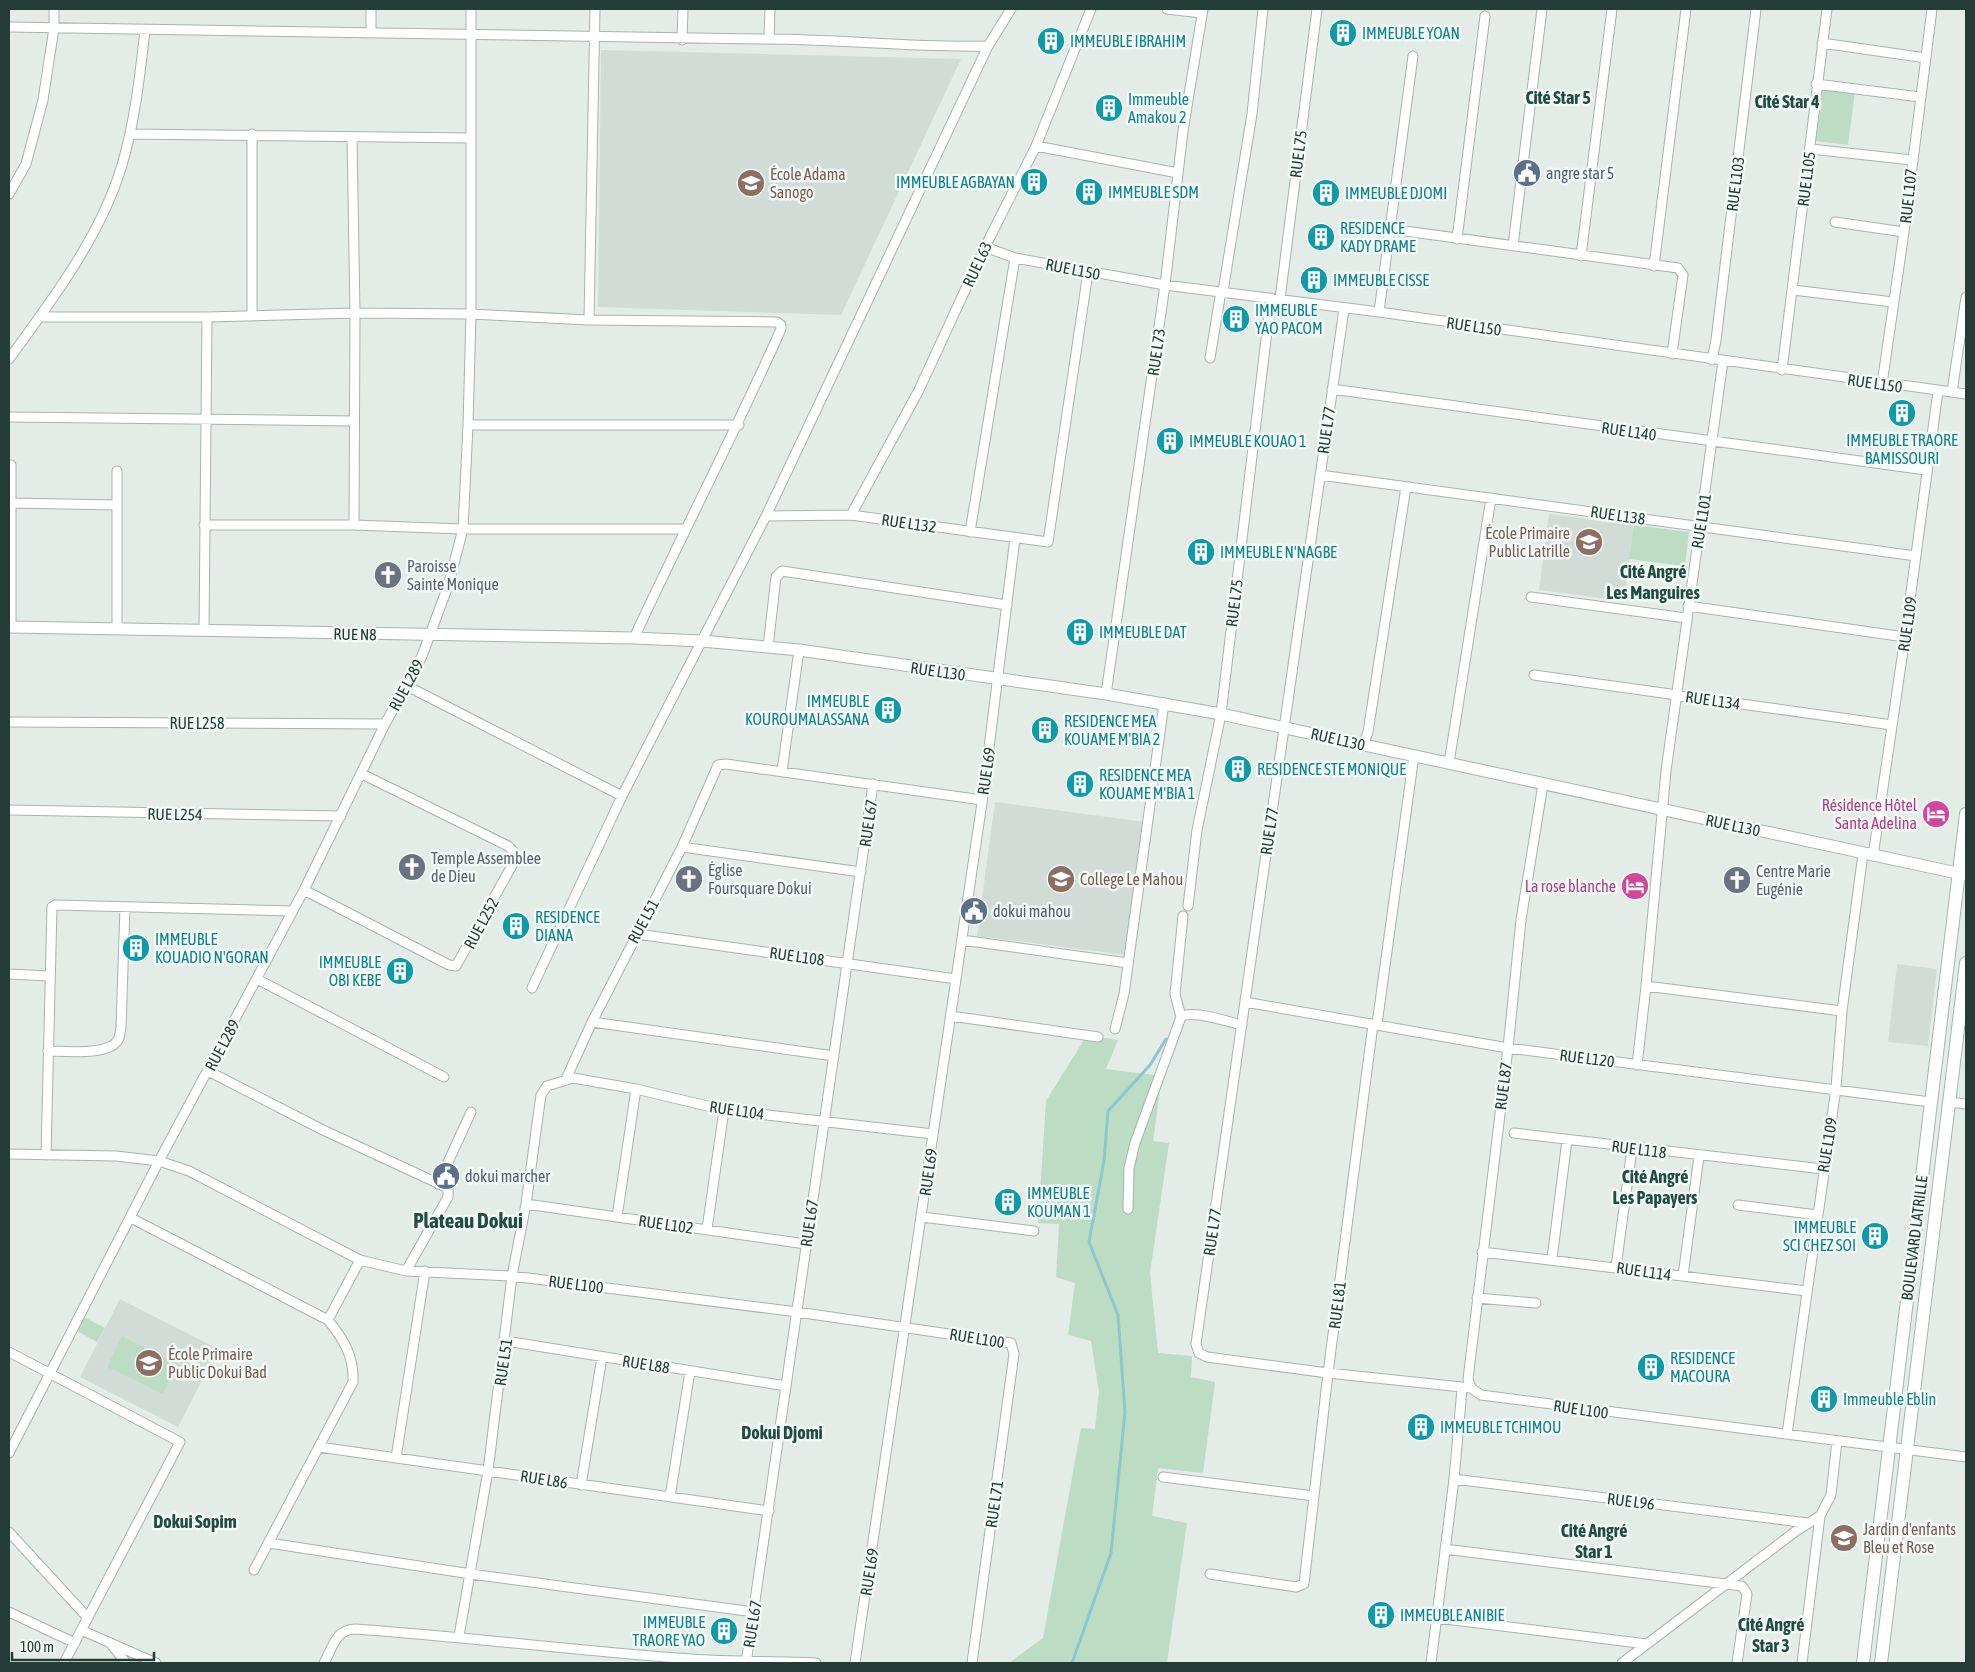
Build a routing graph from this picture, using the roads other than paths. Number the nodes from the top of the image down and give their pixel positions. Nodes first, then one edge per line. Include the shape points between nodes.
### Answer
1 (54, 9) edge
2 (370, 9) edge
3 (471, 9) edge
4 (595, 9) edge
5 (683, 9) edge
6 (770, 9) edge
7 (1011, 9) edge
8 (1091, 9) edge
9 (1167, 9) edge
10 (1263, 9) edge
11 (1317, 9) edge
12 (1542, 9) edge
13 (1612, 9) edge
14 (1686, 9) edge
15 (1756, 9) edge
16 (1826, 9) edge
17 (1932, 9) edge
18 (1203, 11) edge
19 (1485, 16) dead end
20 (9, 27) edge
21 (54, 28) junction
22 (145, 30) junction
23 (371, 32) junction
24 (470, 34) junction
25 (595, 37) junction
26 (769, 39) junction
27 (682, 40) junction
28 (1822, 43) junction
29 (988, 46) junction
30 (1413, 56) dead end
31 (1926, 58) junction
32 (1816, 84) junction
33 (1920, 97) junction
34 (130, 134) junction
35 (252, 134) junction
36 (352, 137) junction
37 (471, 138) junction
38 (1036, 146) junction
39 (1810, 149) junction
40 (1912, 160) junction
41 (1178, 173) junction
42 (9, 194) edge
43 (1835, 222) dead end
44 (1390, 229) junction
45 (1904, 232) junction
46 (1457, 239) junction
47 (1513, 246) junction
48 (985, 247) junction
49 (1582, 256) junction
50 (1015, 258) junction
51 (1654, 266) junction
52 (1088, 272) junction
53 (1166, 285) junction
54 (1793, 290) junction
55 (1222, 291) junction
56 (1966, 297) edge
57 (1276, 299) junction
58 (1893, 302) junction
59 (1344, 309) junction
60 (1379, 312) junction
61 (355, 313) junction
62 (471, 314) junction
63 (252, 315) junction
64 (40, 317) junction
65 (206, 317) junction
66 (589, 320) junction
67 (1672, 354) junction
68 (1210, 358) dead end
69 (9, 359) edge
70 (1712, 360) junction
71 (1723, 361) junction
72 (1782, 370) junction
73 (1882, 384) junction
74 (1332, 389) junction
75 (1938, 391) junction
76 (1952, 392) junction
77 (1966, 394) edge
78 (9, 417) edge
79 (207, 418) junction
80 (353, 421) junction
81 (468, 425) junction
82 (739, 425) junction
83 (1712, 442) junction
84 (11, 465) dead end
85 (1926, 470) junction
86 (117, 471) dead end
87 (1320, 475) junction
88 (1406, 487) junction
89 (1491, 498) junction
90 (11, 503) junction
91 (117, 506) junction
92 (852, 515) junction
93 (766, 516) junction
94 (204, 525) junction
95 (354, 525) junction
96 (1700, 526) junction
97 (463, 529) junction
98 (685, 529) junction
99 (970, 532) junction
100 (1015, 538) junction
101 (1916, 556) junction
102 (1530, 597) dead end
103 (1007, 605) junction
104 (1688, 606) junction
105 (1686, 618) junction
106 (10, 627) edge
107 (117, 628) junction
108 (204, 631) junction
109 (430, 635) junction
110 (1905, 637) junction
111 (634, 638) junction
112 (702, 642) junction
113 (768, 647) junction
114 (799, 650) junction
115 (1534, 675) dead end
116 (998, 680) junction
117 (407, 686) junction
118 (1106, 694) junction
119 (1676, 695) junction
120 (1164, 704) junction
121 (1221, 714) junction
122 (9, 722) edge
123 (385, 724) junction
124 (1892, 725) junction
125 (1284, 727) junction
126 (1363, 745) junction
127 (1414, 755) junction
128 (1449, 763) junction
129 (782, 771) junction
130 (362, 774) junction
131 (873, 784) junction
132 (1543, 784) junction
133 (622, 796) junction
134 (982, 800) junction
135 (9, 810) edge
136 (1664, 810) junction
137 (1966, 814) edge
138 (341, 816) junction
139 (682, 847) junction
140 (1868, 855) junction
141 (861, 872) junction
142 (1963, 875) edge
143 (304, 890) junction
144 (1188, 906) dead end
145 (124, 907) junction
146 (293, 911) junction
147 (1184, 916) dead end
148 (637, 934) junction
149 (962, 940) junction
150 (1128, 962) junction
151 (848, 963) junction
152 (1966, 963) edge
153 (9, 974) edge
154 (48, 976) junction
155 (257, 979) junction
156 (956, 979) junction
157 (1646, 986) junction
158 (532, 988) dead end
159 (1245, 1002) junction
160 (1842, 1011) junction
161 (951, 1016) junction
162 (1181, 1017) junction
163 (592, 1022) junction
164 (1375, 1024) junction
165 (1242, 1025) junction
166 (1115, 1029) dead end
167 (1098, 1036) dead end
168 (1508, 1048) junction
169 (48, 1051) junction
170 (834, 1056) junction
171 (1637, 1065) junction
172 (208, 1071) junction
173 (444, 1077) dead end
174 (566, 1079) junction
175 (544, 1088) joint
176 (1836, 1088) junction
177 (636, 1089) junction
178 (1930, 1102) junction
179 (1949, 1102) junction
180 (1966, 1104) edge
181 (724, 1110) junction
182 (471, 1112) dead end
183 (824, 1120) junction
184 (1514, 1133) dead end
185 (933, 1134) junction
186 (1567, 1140) junction
187 (1632, 1148) junction
188 (9, 1154) edge
189 (46, 1155) junction
190 (1699, 1156) junction
191 (159, 1161) junction
192 (1823, 1169) junction
193 (438, 1184) junction
194 (526, 1204) junction
195 (1738, 1204) dead end
196 (1128, 1209) dead end
197 (1814, 1214) junction
198 (617, 1217) junction
199 (922, 1217) junction
200 (131, 1218) junction
201 (707, 1229) junction
202 (1034, 1231) dead end
203 (806, 1244) junction
204 (1482, 1252) junction
205 (1552, 1254) junction
206 (360, 1260) junction
207 (1616, 1267) junction
208 (406, 1271) junction
209 (425, 1271) junction
210 (512, 1276) junction
211 (1683, 1276) junction
212 (1807, 1292) junction
213 (1477, 1298) junction
214 (1536, 1303) dead end
215 (797, 1312) junction
216 (328, 1320) junction
217 (906, 1327) junction
218 (506, 1341) junction
219 (1014, 1345) joint
220 (9, 1352) edge
221 (1199, 1354) joint
222 (602, 1357) junction
223 (690, 1371) junction
224 (50, 1374) junction
225 (1328, 1374) junction
226 (786, 1386) junction
227 (1466, 1389) junction
228 (1788, 1434) junction
229 (1837, 1441) junction
230 (319, 1447) junction
231 (1890, 1448) junction
232 (1906, 1450) junction
233 (9, 1453) edge
234 (1966, 1457) edge
235 (396, 1458) junction
236 (488, 1471) junction
237 (1163, 1477) dead end
238 (1454, 1480) junction
239 (581, 1485) junction
240 (1314, 1496) junction
241 (670, 1497) junction
242 (769, 1511) junction
243 (1820, 1516) junction
244 (1808, 1523) junction
245 (9, 1532) edge
246 (269, 1543) junction
247 (1445, 1549) junction
248 (254, 1570) dead end
249 (471, 1574) junction
250 (1210, 1574) dead end
251 (1724, 1584) junction
252 (9, 1612) edge
253 (754, 1612) junction
254 (88, 1618) junction
255 (1437, 1618) junction
256 (81, 1630) junction
257 (459, 1636) junction
258 (74, 1643) junction
259 (110, 1643) junction
260 (1647, 1644) junction
261 (690, 1661) edge
262 (64, 1663) edge
263 (126, 1663) edge
264 (155, 1663) edge
265 (324, 1663) edge
266 (746, 1663) edge
267 (816, 1663) edge
268 (855, 1663) edge
269 (972, 1663) edge
270 (1431, 1663) edge
271 (1622, 1663) edge
272 (1737, 1663) edge
273 (1802, 1663) edge
274 (1863, 1663) edge
275 (1881, 1663) edge

1 - 21 street
2 - 23 street
3 - 24 street, RUE L289
4 - 25 street
5 - 27 street
6 - 26 street
7 - 29 street
8 - 38 street, RUE L63
9 - 18 street
10 - 55 street via 1252,114
11 - 57 street, RUE L75
12 - 47 street
13 - 49 street
14 - 51 street
15 - 70 street, RUE L103
16 - 28 street, RUE L105
17 - 31 street, RUE L107
18 - 41 street, RUE L73
19 - 46 street
20 - 21 street
21 - 22 street
21 - 42 street via 43,100 26,164
22 - 23 street
22 - 34 street
23 - 24 street
24 - 25 street
24 - 37 street, RUE L289
25 - 27 street
25 - 66 street
26 - 27 street
26 - 29 street via 938,47
28 - 31 street
28 - 32 street, RUE L105
29 - 93 street
30 - 44 street
31 - 33 street, RUE L107
32 - 33 street
32 - 39 street, RUE L105
33 - 40 street, RUE L107
34 - 35 street
34 - 64 street via 122,167 102,215 77,261
35 - 36 street
35 - 63 street
36 - 37 street
36 - 61 street
37 - 62 street, RUE L289
38 - 41 street
38 - 48 street, RUE L63
39 - 40 street
39 - 54 street, RUE L105
40 - 45 street, RUE L107
41 - 53 street, RUE L73
43 - 45 street
44 - 46 street
44 - 60 street
45 - 58 street, RUE L107
46 - 47 street
47 - 49 street
48 - 50 street, RUE L150
48 - 92 street, RUE L63 via 919,390
49 - 51 street
50 - 52 street, RUE L150
50 - 99 street
51 - 67 street via 1678,268 1683,274
52 - 53 street, RUE L150
52 - 100 street, RUE L132 via 1050,539 1045,543
53 - 55 street, RUE L150
53 - 118 street, RUE L73
54 - 58 street
54 - 72 street, RUE L105
55 - 57 street, RUE L150
55 - 68 street
56 - 76 street
57 - 59 street, RUE L150
57 - 121 street, RUE L75
58 - 73 street, RUE L107
59 - 60 street, RUE L150
59 - 74 street, RUE L77
60 - 67 street, RUE L150
61 - 62 street
61 - 63 street
61 - 80 street
62 - 66 street
62 - 81 street, RUE L289
63 - 65 street
64 - 65 street
64 - 69 street
65 - 79 street
66 - 82 street via 777,322 781,329
67 - 70 street, RUE L150
70 - 71 street, RUE L150
71 - 72 street, RUE L150
71 - 83 street, RUE L101
72 - 73 street, RUE L150
73 - 75 street, RUE L150
74 - 83 street, RUE L140
74 - 87 street, RUE L77
75 - 76 street, RUE L150
75 - 85 street, RUE L109
76 - 77 street, RUE L150
78 - 79 street
79 - 80 street
79 - 94 street
80 - 95 street
81 - 82 street
81 - 97 street, RUE L289
82 - 98 street
83 - 85 street, RUE L140
83 - 96 street, RUE L101
84 - 90 street
85 - 101 street, RUE L109
86 - 91 street
87 - 88 street, RUE L138
87 - 125 street, RUE L77
88 - 89 street, RUE L138
88 - 126 street via 1368,732
89 - 96 street, RUE L138
89 - 128 street
90 - 91 street
90 - 106 street
91 - 107 street
92 - 93 street, RUE L132
92 - 99 street, RUE L132
93 - 112 street
94 - 95 street
94 - 108 street
95 - 97 street
96 - 101 street, RUE L138
96 - 104 street, RUE L101
97 - 98 street
97 - 109 street, RUE L289 via 448,586
98 - 111 street
99 - 100 street, RUE L132
100 - 103 street, RUE L69
101 - 110 street, RUE L109
102 - 105 street
103 - 113 street via 782,572 776,577
103 - 116 street, RUE L69
104 - 105 street, RUE L101
104 - 110 street
105 - 119 street, RUE L101
106 - 107 street, RUE N8
107 - 108 street, RUE N8
108 - 109 street, RUE N8
109 - 111 street, RUE N8
109 - 117 street, RUE L289
110 - 124 street, RUE L109
111 - 112 street, RUE N8
112 - 113 street, RUE L130
112 - 133 street
113 - 114 street, RUE L130
114 - 116 street, RUE L130
114 - 129 street
115 - 119 street, RUE L134
116 - 118 street, RUE L130
116 - 134 street, RUE L69
117 - 123 street, RUE L289
117 - 133 street
118 - 120 street, RUE L130
119 - 124 street, RUE L134
119 - 136 street, RUE L101
120 - 121 street, RUE L130
120 - 150 street
121 - 125 street, RUE L130
121 - 144 street, RUE L75 via 1197,830
122 - 123 street, RUE L258
123 - 130 street, RUE L289
124 - 140 street, RUE L109
125 - 126 street, RUE L130
125 - 159 street, RUE L77
126 - 127 street, RUE L130
127 - 128 street, RUE L130
127 - 164 street, RUE L81
128 - 132 street, RUE L130
129 - 131 street
129 - 139 street, RUE L51 via 720,764
130 - 138 street, RUE L289
130 - 143 street, RUE L252 via 508,846 514,852 515,860 456,966
131 - 134 street
131 - 141 street, RUE L67
132 - 136 street, RUE L130
132 - 168 street, RUE L87 via 1521,920
133 - 158 street
134 - 149 street, RUE L69
135 - 138 street, RUE L254
136 - 140 street, RUE L130
136 - 157 street, RUE L101
137 - 142 main road, BOULEVARD LATRILLE
138 - 143 street, RUE L289
139 - 141 street
139 - 148 street, RUE L51
140 - 142 street, RUE L130
140 - 160 street, RUE L109
141 - 151 street, RUE L67
142 - 178 main road, BOULEVARD LATRILLE
143 - 146 street, RUE L289
145 - 146 street
145 - 154 street via 55,905 50,912
145 - 169 street via 118,1040 98,1051
146 - 155 street, RUE L289
147 - 162 street via 1175,994
148 - 151 street, RUE L108
148 - 163 street, RUE L51
149 - 150 street
149 - 156 street, RUE L69
150 - 166 street
151 - 156 street, RUE L108
151 - 170 street, RUE L67
152 - 179 main road, BOULEVARD LATRILLE
153 - 154 street
154 - 169 street
155 - 172 street, RUE L289
155 - 173 street
156 - 161 street, RUE L69
157 - 160 street
157 - 171 street, RUE L101
159 - 164 street, RUE L120
159 - 165 street, RUE L77
160 - 176 street, RUE L109
161 - 167 street
161 - 185 street, RUE L69
162 - 165 street via 1193,1014
162 - 196 street via 1135,1143 1129,1168
163 - 170 street
163 - 174 street, RUE L51
164 - 168 street, RUE L120
164 - 225 street, RUE L81
165 - 221 street, RUE L77 via 1196,1344
168 - 171 street, RUE L120
168 - 204 street, RUE L87
169 - 189 street
170 - 183 street, RUE L67
171 - 176 street, RUE L120
172 - 191 street, RUE L289
172 - 193 street
174 - 175 street, RUE L104
174 - 177 street, RUE L104
175 - 194 street, RUE L51
176 - 178 street, RUE L120
176 - 192 street, RUE L109
177 - 181 street, RUE L104
177 - 198 street
178 - 231 main road, BOULEVARD LATRILLE
179 - 180 street
179 - 232 main road, BOULEVARD LATRILLE
181 - 183 street, RUE L104
181 - 201 street
182 - 193 street
183 - 185 street, RUE L104
183 - 203 street, RUE L67
184 - 186 street, RUE L118
185 - 199 street, RUE L69
186 - 187 street, RUE L118
186 - 205 street
187 - 190 street, RUE L118
187 - 207 street
188 - 189 street, RUE L100
189 - 191 street, RUE L100 via 116,1156
190 - 192 street, RUE L118
190 - 211 street
191 - 200 street, RUE L289
191 - 206 street, RUE L100 via 189,1171
192 - 197 street, RUE L109
193 - 208 street via 449,1190 448,1197
194 - 198 street, RUE L102
194 - 210 street, RUE L51
195 - 197 street
197 - 212 street, RUE L109
198 - 201 street, RUE L102
199 - 202 street
199 - 217 street, RUE L69
200 - 216 street
200 - 224 street, RUE L289
201 - 203 street, RUE L102
203 - 215 street, RUE L67
204 - 205 street, RUE L114
204 - 213 street, RUE L87
205 - 207 street, RUE L114
206 - 208 street, RUE L100
206 - 216 street
207 - 211 street, RUE L114
208 - 209 street, RUE L100
209 - 210 street, RUE L100
209 - 235 street
210 - 215 street, RUE L100
210 - 218 street, RUE L51
211 - 212 street, RUE L114
212 - 228 street, RUE L109
213 - 214 street
213 - 227 street, RUE L87
215 - 217 street, RUE L100
215 - 226 street, RUE L67
216 - 230 street via 345,1341 351,1356 353,1382
217 - 219 street, RUE L100
217 - 268 street, RUE L69
218 - 222 street, RUE L88
218 - 236 street, RUE L51
219 - 269 street, RUE L71
220 - 224 street
221 - 225 street, RUE L100
222 - 223 street, RUE L88
222 - 239 street
223 - 226 street, RUE L88
223 - 241 street
224 - 233 street, RUE L289
224 - 254 street via 180,1442
225 - 227 street, RUE L100
225 - 240 street, RUE L81
226 - 242 street, RUE L67
227 - 228 street, RUE L100 via 1481,1395
227 - 238 street, RUE L87
228 - 229 street, RUE L100
229 - 231 street, RUE L100
229 - 243 street via 1831,1495
230 - 235 street, RUE L86
230 - 246 street
231 - 232 street, RUE L100
231 - 274 main road, BOULEVARD LATRILLE
232 - 234 street, RUE L100
232 - 275 main road, BOULEVARD LATRILLE
235 - 236 street, RUE L86
236 - 239 street, RUE L86
236 - 249 street, RUE L51
237 - 240 street
238 - 244 street, RUE L96
238 - 247 street, RUE L87
239 - 241 street, RUE L86
240 - 250 street, RUE L81 via 1302,1586
241 - 242 street, RUE L86
242 - 253 street, RUE L67
243 - 244 street
243 - 273 street
244 - 251 street
245 - 254 street
246 - 248 street
246 - 249 street
247 - 251 street
247 - 255 street, RUE L87
249 - 253 street
249 - 257 street, RUE L51
251 - 260 street
251 - 272 street via 1742,1586 1746,1591
252 - 258 street
253 - 266 street, RUE L67
254 - 256 street
255 - 260 street
255 - 270 street, RUE L87
256 - 258 street
256 - 259 street
257 - 261 street
257 - 265 street via 347,1629 340,1633
258 - 262 street
259 - 263 street
259 - 264 street
260 - 271 street
261 - 266 street
266 - 267 street

